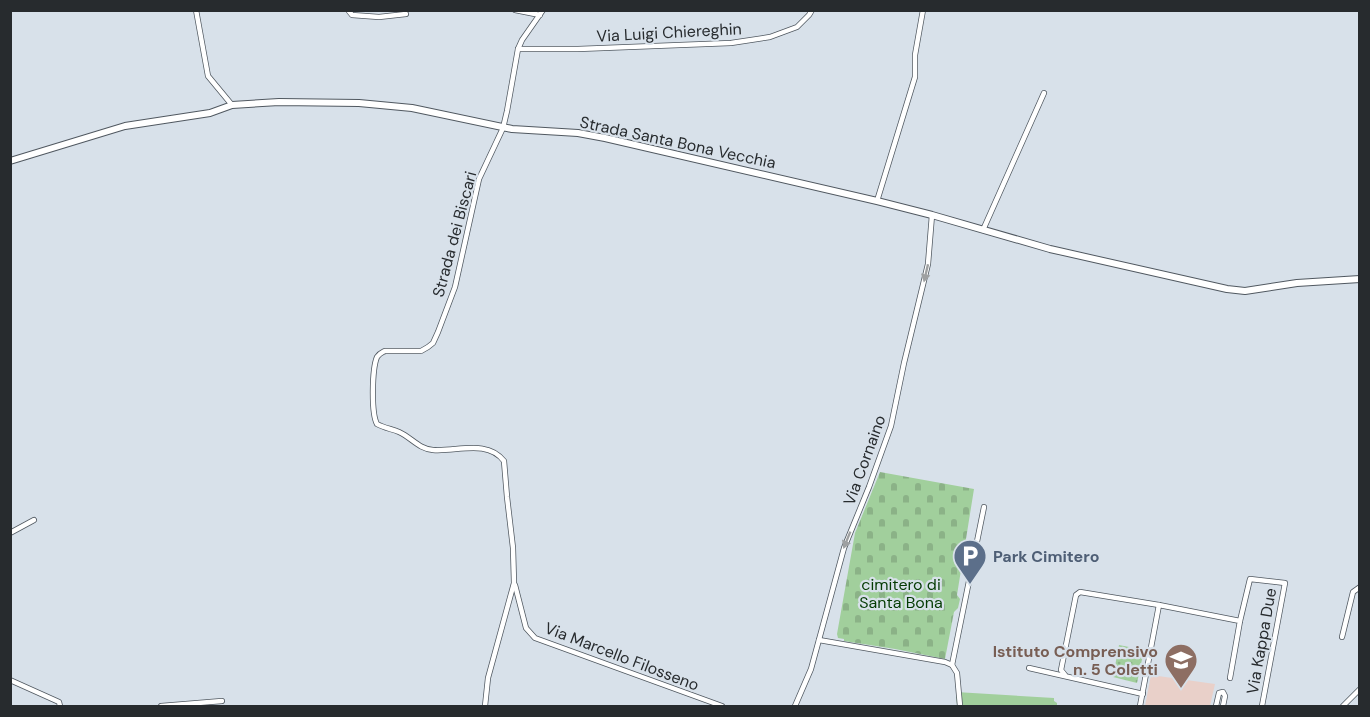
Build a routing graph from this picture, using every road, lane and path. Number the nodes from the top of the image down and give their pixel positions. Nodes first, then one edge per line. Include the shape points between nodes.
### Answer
1 (196, 10) edge
2 (348, 10) edge
3 (515, 10) edge
4 (812, 10) edge
5 (923, 10) edge
6 (542, 13) edge
7 (406, 14) dead end
8 (518, 49) junction
9 (1044, 93) dead end
10 (232, 105) junction
11 (503, 128) junction
12 (10, 161) edge
13 (877, 201) junction
14 (932, 215) junction
15 (983, 230) junction
16 (1359, 279) edge
17 (984, 507) dead end
18 (34, 520) dead end
19 (10, 533) edge
20 (514, 583) junction
21 (1359, 587) edge
22 (1159, 605) junction
23 (1240, 621) junction
24 (1342, 637) dead end
25 (819, 640) junction
26 (952, 665) junction
27 (1029, 668) dead end
28 (1065, 675) junction
29 (1230, 678) dead end
30 (10, 680) edge
31 (1359, 689) edge
32 (1143, 694) junction
33 (222, 701) dead end
34 (60, 706) edge
35 (161, 706) edge
36 (485, 706) edge
37 (722, 706) edge
38 (795, 706) edge
39 (960, 706) edge
40 (1140, 706) edge
41 (1216, 706) edge
42 (1223, 706) edge
43 (1262, 706) edge
44 (1343, 706) edge

1 - 10 street via 208,75
2 - 7 street via 352,15 379,17
3 - 6 street
4 - 8 street, Via Luigi Chiereghin via 797,27 770,37 731,43
5 - 13 street via 915,77
6 - 8 street
8 - 11 street, Strada dei Biscari
9 - 15 street
10 - 11 street, Strada Santa Bona Vecchia via 359,103 412,108
10 - 12 street, Strada Santa Bona Vecchia via 125,126
11 - 13 street, Strada Santa Bona Vecchia via 578,133
11 - 20 street, Strada dei Biscari via 479,179 455,287 433,343 420,351 380,353 372,388 377,424 400,432 422,448 484,448 503,458
13 - 14 street, Strada Santa Bona Vecchia
14 - 15 street, Strada Santa Bona Vecchia
14 -> 25 street, Via Cornaino via 928,264 891,426 844,548
15 - 16 street, Strada Santa Bona Vecchia via 1236,290
17 - 26 street
18 - 19 street
20 - 36 street, Strada dei Biscari via 488,678
20 - 37 street, Via Marcello Filosseno via 526,628 535,638
21 - 24 street via 1353,592
22 - 23 street
22 - 28 street via 1080,592 1076,595 1061,670
22 - 32 street
23 - 29 street
23 - 43 street, Via Kappa Due via 1250,579 1285,583
25 - 26 street
25 - 38 street, Via Cornaino
26 - 39 street via 957,673
27 - 28 street
28 - 32 street
30 - 34 street via 59,702
31 - 44 street
32 - 40 street
33 - 35 street
41 - 42 street via 1219,693 1223,692

